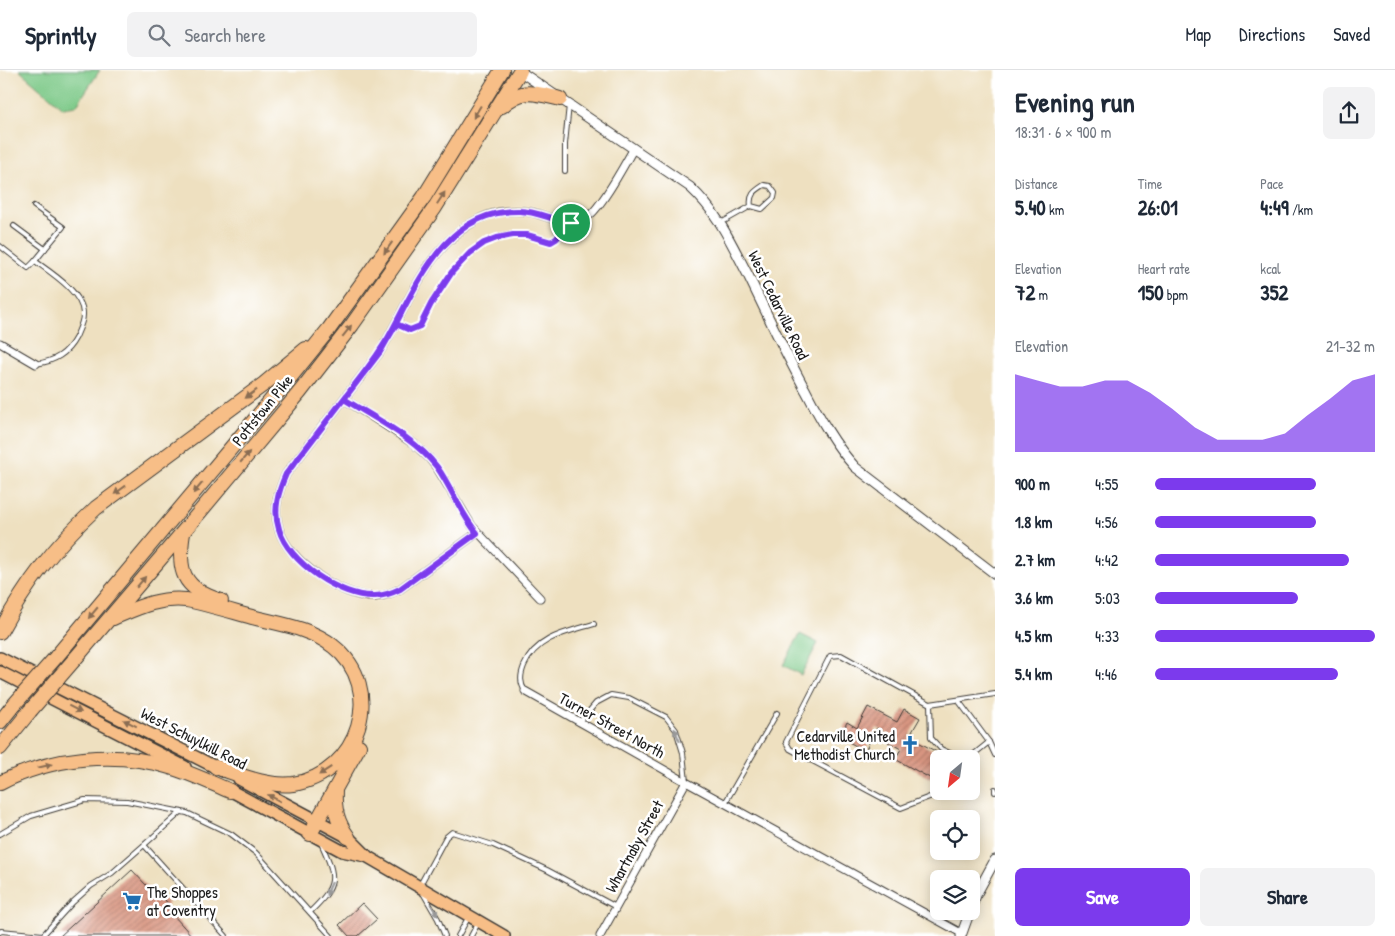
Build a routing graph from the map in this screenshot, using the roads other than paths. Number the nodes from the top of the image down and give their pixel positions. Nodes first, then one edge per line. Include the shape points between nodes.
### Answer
1 (502, 70) edge
2 (519, 71) edge
3 (564, 102) junction
4 (496, 111) junction
5 (634, 148) junction
6 (565, 171) dead end
7 (34, 206) dead end
8 (751, 206) junction
9 (571, 223) junction
10 (721, 224) junction
11 (14, 226) dead end
12 (0, 246) edge
13 (44, 249) junction
14 (35, 261) junction
15 (396, 324) junction
16 (329, 329) junction
17 (0, 343) edge
18 (36, 364) joint
19 (344, 399) junction
20 (183, 532) junction
21 (477, 533) junction
22 (995, 574) edge
23 (540, 598) dead end
24 (110, 620) junction
25 (594, 624) dead end
26 (0, 632) edge
27 (0, 658) edge
28 (0, 672) edge
29 (525, 691) joint
30 (995, 694) edge
31 (958, 700) junction
32 (930, 704) junction
33 (777, 713) dead end
34 (0, 722) edge
35 (579, 723) junction
36 (989, 742) junction
37 (0, 748) edge
38 (943, 750) edge
39 (979, 750) edge
40 (995, 755) edge
41 (216, 767) junction
42 (686, 782) junction
43 (0, 783) edge
44 (335, 789) junction
45 (230, 791) junction
46 (930, 797) edge
47 (725, 802) junction
48 (181, 812) junction
49 (318, 821) junction
50 (0, 834) edge
51 (314, 836) junction
52 (348, 838) junction
53 (144, 845) junction
54 (368, 857) junction
55 (995, 860) edge
56 (419, 886) junction
57 (980, 888) edge
58 (616, 907) junction
59 (310, 912) junction
60 (474, 919) junction
61 (967, 920) edge
62 (0, 932) edge
63 (961, 934) edge
64 (31, 935) edge
65 (226, 936) edge
66 (331, 936) edge
67 (445, 936) edge
68 (458, 936) edge
69 (471, 936) edge
70 (504, 936) edge
71 (600, 936) edge

1 -> 16 highway, Pottstown Pike via 424,197
2 - 3 street, West Cedarville Road
2 - 4 highway, Pottstown Pike
3 - 4 highway via 533,92 522,93
3 - 5 street, West Cedarville Road
3 - 6 lane
20 -> 4 highway, Pottstown Pike via 300,392 352,324 434,209
5 - 9 street via 592,214
5 - 10 street, West Cedarville Road via 690,187 705,201
7 - 13 lane via 63,227
8 - 8 lane via 753,193 764,185 770,186 775,193 774,198 762,208
8 - 10 lane
9 - 15 lane via 551,242 527,235 513,235 484,243 452,272 420,326 410,330
9 - 15 street via 521,211 494,213 464,228 435,255 410,294
10 - 22 street, West Cedarville Road via 787,356 840,451 855,467
11 - 13 lane
12 - 14 lane via 28,268
13 - 14 lane
14 - 18 lane via 66,284 84,314 72,343 54,360
15 - 19 street via 380,352
16 -> 26 highway via 264,384 103,502 76,526 36,572
16 -> 34 highway, Pottstown Pike, bridge
17 - 18 street
19 - 21 street via 408,440 429,458
19 - 21 street via 286,474 277,498 277,520 288,549 315,574 344,589 370,596 386,595 400,589
24 -> 20 highway, Pottstown Pike
20 - 44 highway via 180,561 186,579 198,591 317,627 342,643 357,663 366,683 367,726
21 - 23 street
24 - 37 highway, Pottstown Pike, bridge
24 -> 41 highway via 146,604 186,600 308,632 331,644 345,657 359,684 362,710 355,736 336,764 318,776 291,784 260,781
25 - 29 lane via 540,643 528,656 523,668 521,685
41 -> 27 main road, West Schuylkill Road
28 -> 45 main road, West Schuylkill Road
29 - 35 street, Turner Street North
30 - 31 lane
31 - 32 lane
31 - 36 lane
32 - 38 lane via 931,738
32 - 46 lane via 841,655 830,656 786,742 790,749 901,808
33 - 47 lane
35 - 42 street, Turner Street North
42 -> 35 lane via 683,752 676,730 666,717 629,698 611,695 596,703
36 - 39 lane
36 - 40 lane
49 -> 41 main road, West Schuylkill Road
42 - 47 street
42 - 58 street, Whartnaby Street
43 -> 45 highway via 37,768 66,761 124,758 172,767
44 - 49 highway
44 - 52 highway via 336,812
45 - 51 main road, West Schuylkill Road
47 - 63 street
48 - 50 lane via 126,801 85,800 31,816
48 - 53 lane
48 - 59 lane via 243,842
49 - 51 highway
49 - 52 main road, West Schuylkill Road
51 - 54 main road, West Schuylkill Road via 342,851
51 -> 59 lane via 331,866 332,880 325,897
52 - 54 main road, West Schuylkill Road
53 - 64 lane via 72,902 43,935
53 - 65 lane
54 - 56 main road, West Schuylkill Road
55 - 57 street
56 - 58 lane via 446,837 452,832 493,845
56 - 60 main road, West Schuylkill Road
56 -> 67 lane
58 - 71 street, Whartnaby Street
59 - 66 lane
60 - 68 lane
60 - 69 lane
60 - 70 main road, West Schuylkill Road
61 - 63 street
62 - 64 lane

